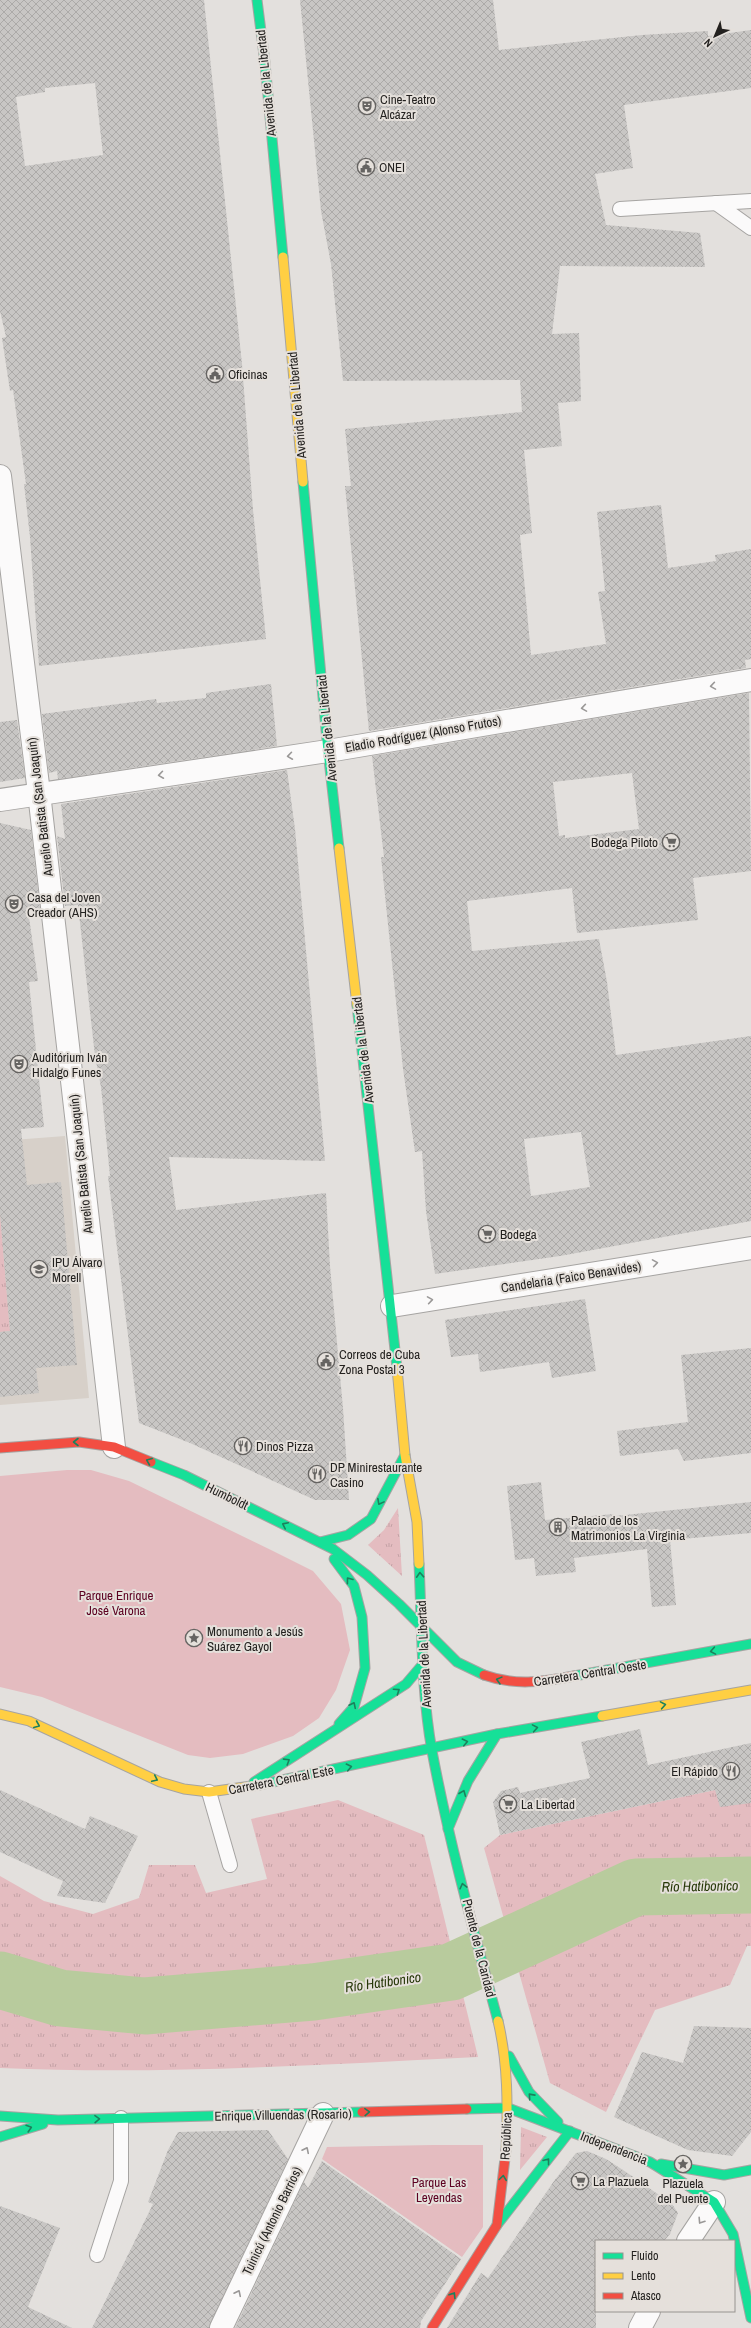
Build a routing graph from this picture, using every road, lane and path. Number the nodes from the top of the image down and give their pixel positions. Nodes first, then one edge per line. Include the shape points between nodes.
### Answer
1 (258, 0) edge
2 (751, 201) edge
3 (716, 203) junction
4 (620, 209) dead end
5 (751, 228) edge
6 (0, 476) edge
7 (751, 680) edge
8 (328, 750) junction
9 (39, 793) junction
10 (0, 800) edge
11 (751, 1248) edge
12 (392, 1306) junction
13 (114, 1447) junction
14 (0, 1448) edge
15 (405, 1455) junction
16 (320, 1542) junction
17 (422, 1628) junction
18 (751, 1644) edge
19 (423, 1664) junction
20 (751, 1690) edge
21 (0, 1714) edge
22 (497, 1734) junction
23 (329, 1735) junction
24 (432, 1750) junction
25 (242, 1789) junction
26 (209, 1792) junction
27 (448, 1829) junction
28 (454, 1851) joint
29 (230, 1865) dead end
30 (504, 2046) junction
31 (508, 2108) junction
32 (323, 2114) junction
33 (121, 2118) junction
34 (58, 2120) junction
35 (1, 2129) edge
36 (570, 2131) junction
37 (650, 2162) junction
38 (751, 2170) edge
39 (741, 2172) junction
40 (718, 2193) junction
41 (497, 2225) junction
42 (689, 2240) edge
43 (734, 2240) edge
44 (735, 2243) edge
45 (97, 2255) dead end
46 (648, 2312) edge
47 (751, 2318) edge
48 (221, 2328) edge
49 (432, 2328) edge
50 (640, 2328) edge

1 - 8 main road, Avenida de la Libertad
2 - 3 lane
3 - 4 lane
3 - 5 lane
6 - 9 street, Aurelio Batista (San Joaquín)
7 -> 8 street, Eladio Rodríguez (Alonso Frutos)
8 -> 9 street, Eladio Rodríguez (Alonso Frutos)
8 - 12 main road, Avenida de la Libertad
9 - 10 street, Eladio Rodríguez (Alonso Frutos)
9 - 13 street, Aurelio Batista (San Joaquín)
12 -> 11 street, Candelaria (Faico Benavides)
12 - 15 main road, Avenida de la Libertad
13 -> 14 main road, Humboldt via 79,1442
16 -> 13 main road, Humboldt via 184,1476
15 -> 16 main road via 371,1519 355,1534
17 -> 15 main road, Avenida de la Libertad via 417,1522
16 - 17 main road, Humboldt via 367,1575
23 -> 16 main road via 354,1707 366,1668 362,1617 354,1586
18 -> 17 main road, Carretera Central Oeste via 538,1683 511,1683 485,1676 457,1662
17 - 19 main road, Avenida de la Libertad
23 -> 19 main road via 406,1684
19 - 24 main road, Avenida de la Libertad
22 -> 20 main road
21 -> 26 main road, Carretera Central Este via 36,1724 160,1782 184,1789
24 -> 22 main road
27 -> 22 main road via 468,1781
25 -> 23 main road
25 -> 24 main road, Carretera Central Este
24 - 27 main road, Avenida de la Libertad
25 - 26 main road, Carretera Central Este
26 - 29 lane
27 - 28 main road, Avenida de la Libertad
30 -> 28 main road, Puente de la Caridad
30 - 31 main road, República
36 -> 30 main road via 543,2110 525,2090
32 -> 31 main road, Enrique Villuendas (Rosario)
31 - 36 main road, Independencia
41 -> 31 main road, República via 505,2167
32 - 33 main road, Enrique Villuendas (Rosario)
48 -> 32 street, Tuinicú (Antonio Barrios)
34 -> 33 main road, Enrique Villuendas (Rosario)
33 - 45 lane via 121,2180
35 -> 34 main road, Enrique Villuendas (Rosario)
34 - 35 main road, Enrique Villuendas (Rosario)
36 - 37 main road, Independencia
41 -> 36 main road, República
37 - 39 main road via 724,2175
37 - 40 main road, Independencia
38 - 39 main road
39 - 40 main road
40 -> 42 street
40 - 43 main road, Independencia
49 -> 41 main road, República
44 - 47 main road, Independencia
46 - 50 street

